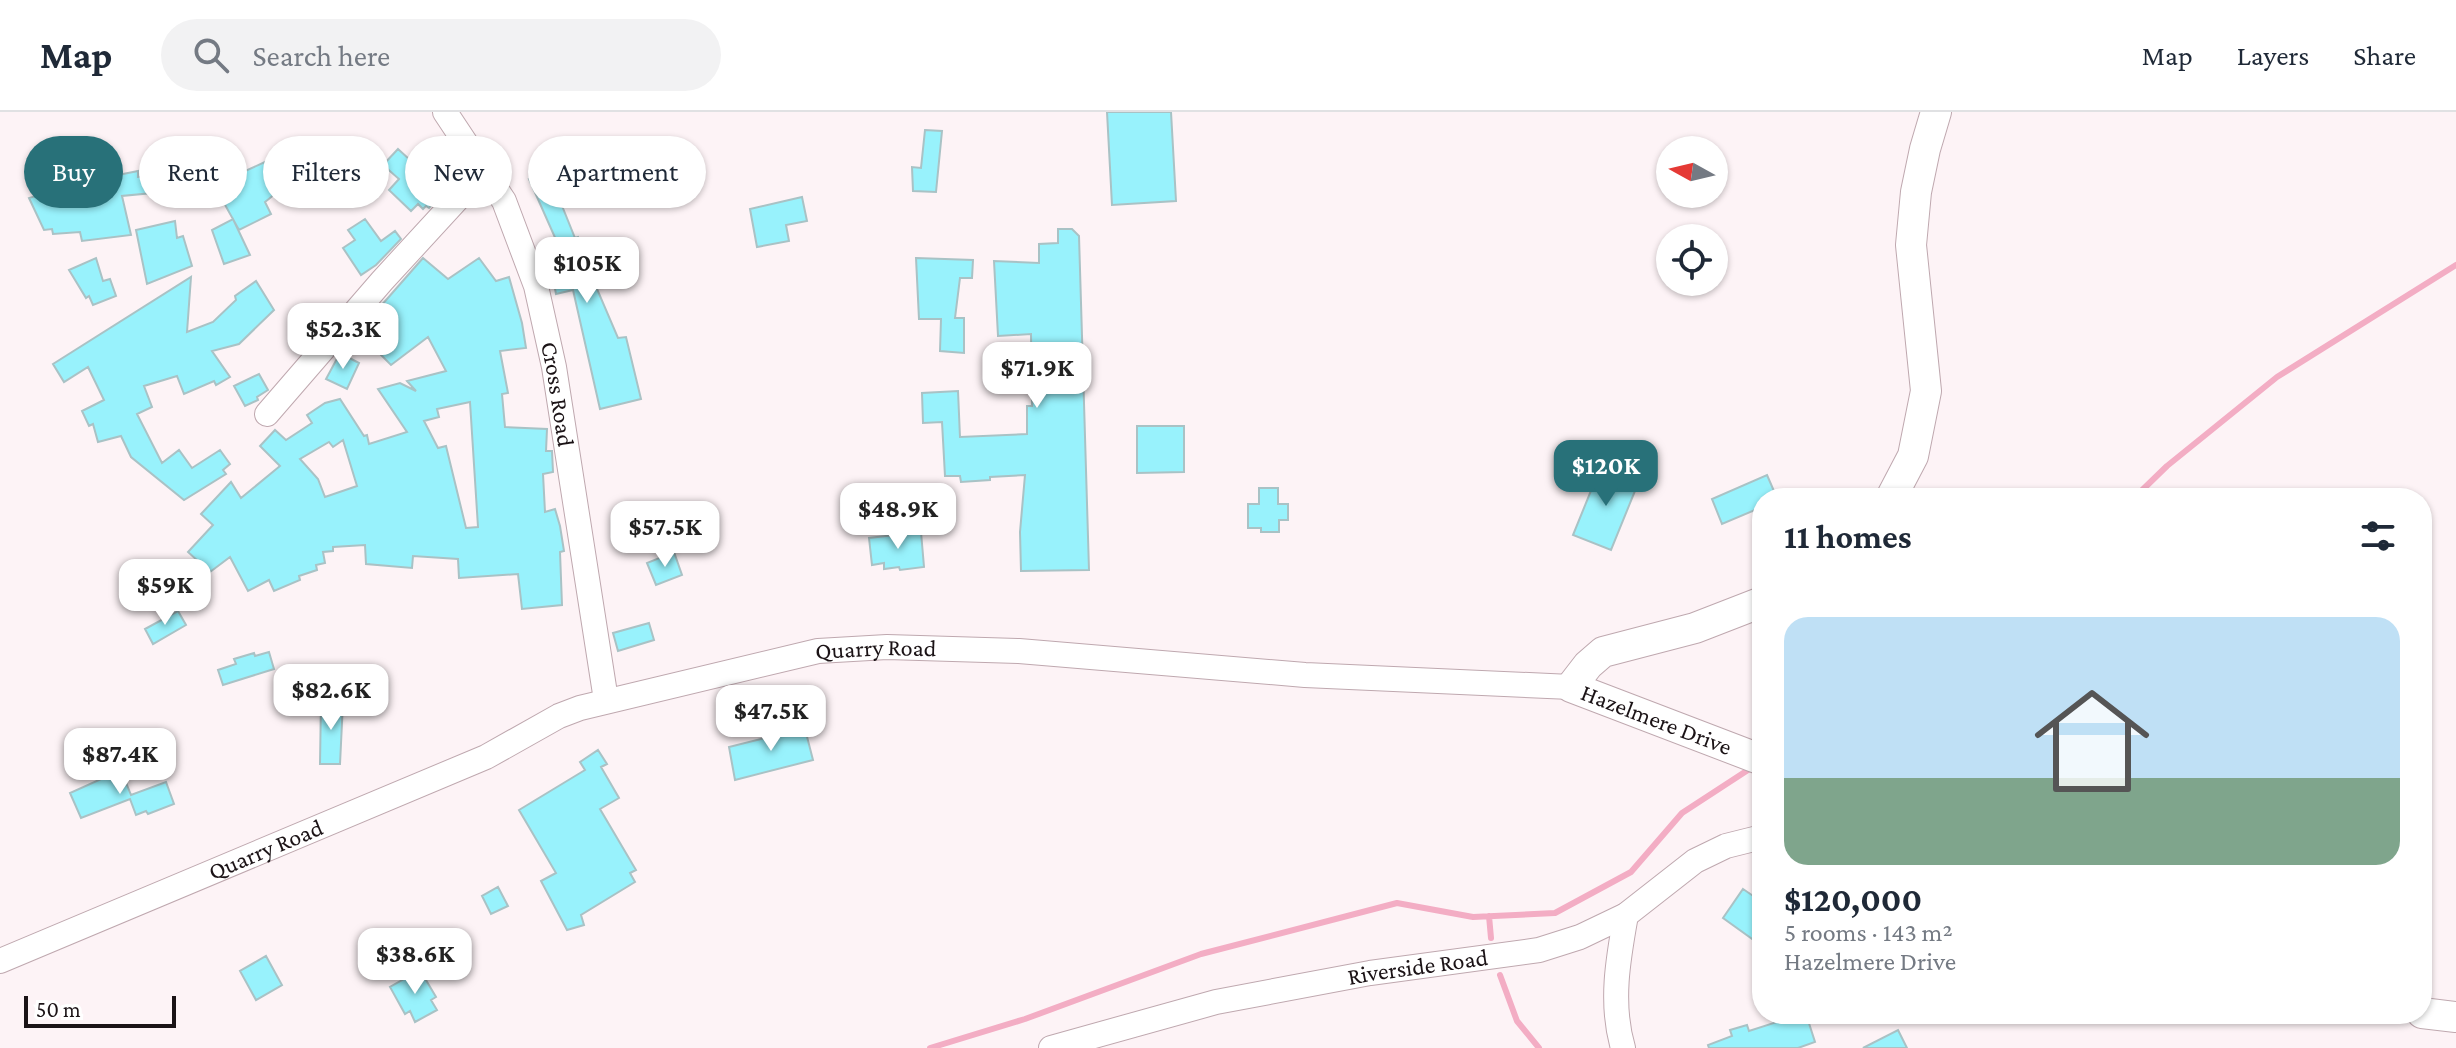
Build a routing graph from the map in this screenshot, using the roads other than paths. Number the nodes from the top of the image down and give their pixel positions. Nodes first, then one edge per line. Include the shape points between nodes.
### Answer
1 (445, 112) edge
2 (1936, 112) edge
3 (461, 136) edge
4 (449, 208) edge
5 (507, 208) edge
6 (267, 414) dead end
7 (1896, 488) edge
8 (1752, 606) edge
9 (1571, 687) junction
10 (606, 700) junction
11 (1752, 756) edge
12 (1752, 840) edge
13 (1626, 915) junction
14 (0, 961) edge
15 (2432, 1014) edge
16 (2456, 1017) edge
17 (1051, 1048) edge
18 (1623, 1048) edge

1 - 3 street, Cross Road
2 - 7 street via 1916,192 1911,245 1926,391 1913,456
4 - 6 street
5 - 10 street, Cross Road via 536,286 554,367
8 - 9 street, Hazelmere Drive via 1695,628 1603,652
9 - 10 street, Quarry Road via 887,647 818,651
9 - 11 street, Hazelmere Drive
10 - 14 street, Quarry Road via 559,716 486,757
12 - 13 street, Riverside Road via 1695,861
13 - 17 street, Riverside Road via 1539,950 1370,973 1216,1002
13 - 18 street via 1615,1001
15 - 16 street

